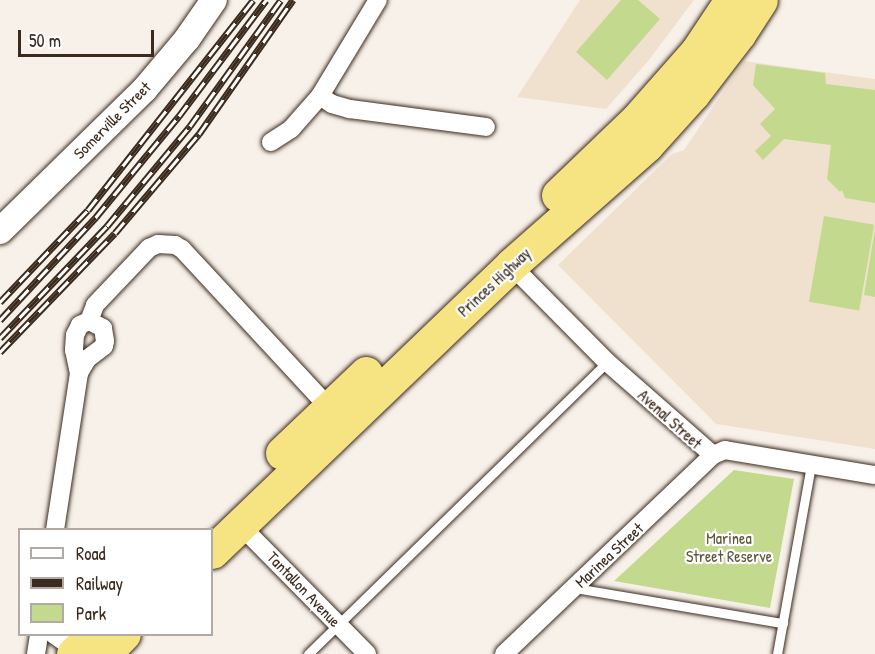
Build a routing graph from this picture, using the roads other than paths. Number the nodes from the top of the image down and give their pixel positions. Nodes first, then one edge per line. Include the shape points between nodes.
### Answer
1 (214, 0) edge
2 (378, 0) edge
3 (731, 0) edge
4 (761, 0) edge
5 (320, 96) junction
6 (486, 127) dead end
7 (271, 142) dead end
8 (0, 231) edge
9 (511, 265) junction
10 (89, 321) junction
11 (607, 362) junction
12 (79, 374) junction
13 (329, 408) junction
14 (713, 455) junction
15 (811, 465) junction
16 (875, 475) edge
17 (240, 525) junction
18 (55, 528) edge
19 (205, 528) edge
20 (213, 551) edge
21 (575, 588) junction
22 (783, 623) junction
23 (338, 625) junction
24 (39, 636) edge
25 (116, 636) edge
26 (80, 645) edge
27 (36, 654) edge
28 (308, 654) edge
29 (367, 654) edge
30 (504, 654) edge
31 (777, 654) edge

1 - 8 street, Somerville Street via 188,39 144,90
2 - 5 street
3 - 13 highway, Princes Highway via 697,51 638,118
4 - 9 highway, Princes Highway via 693,94 647,145
5 - 6 street via 350,109
5 - 7 street via 291,129
9 - 11 street, Avenal Street
9 - 17 highway, Princes Highway
10 - 12 street via 80,325 75,335
10 - 12 street via 103,328 105,341
10 - 13 street via 95,305 149,248 175,245
11 - 14 street, Avenal Street
11 - 23 lane
12 - 18 street
13 - 19 highway, Princes Highway
14 - 15 street, Avenal Street via 725,450
14 - 21 street, Marinea Street
15 - 16 street, Avenal Street
15 - 22 lane
17 - 20 highway, Princes Highway
17 - 23 street, Tantallon Avenue
21 - 22 lane
21 - 30 street, Marinea Street
22 - 31 lane
23 - 28 lane
23 - 29 street, Tantallon Avenue
24 - 27 street
25 - 26 highway

